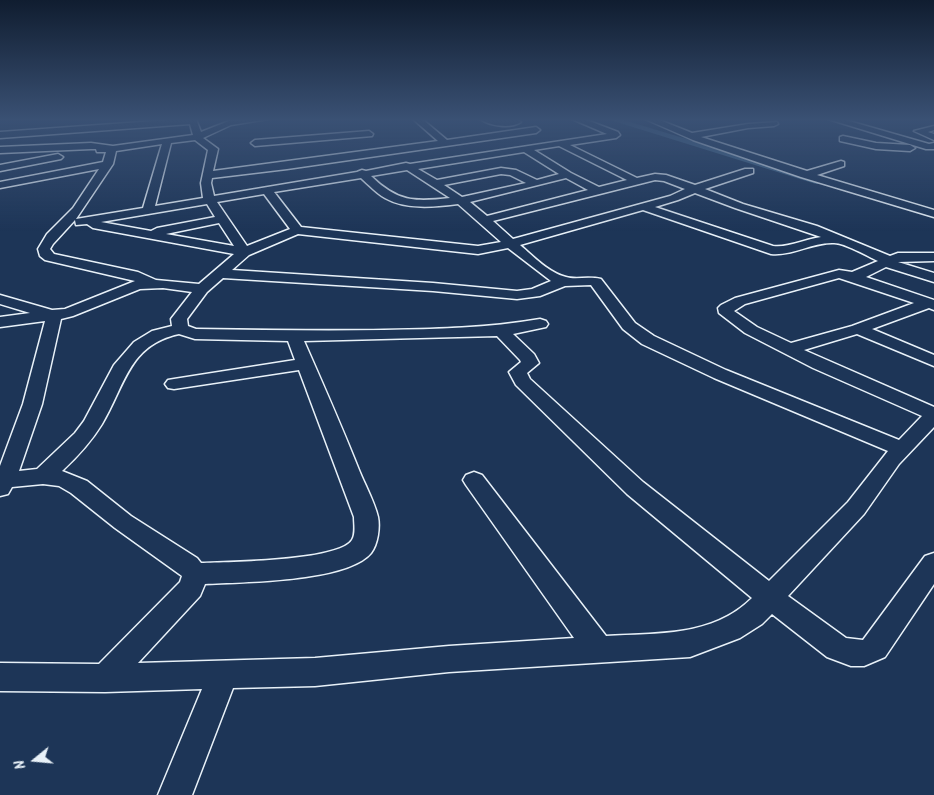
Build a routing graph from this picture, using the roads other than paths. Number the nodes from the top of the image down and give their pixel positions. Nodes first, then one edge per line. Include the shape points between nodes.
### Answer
1 (5, 156) edge
2 (64, 156) edge
3 (110, 156) edge
4 (163, 156) edge
5 (211, 156) edge
6 (347, 156) edge
7 (476, 156) edge
8 (537, 156) edge
9 (587, 156) edge
10 (744, 156) edge
11 (108, 164) junction
12 (841, 164) dead end
13 (12, 165) junction
14 (406, 166) junction
15 (0, 168) edge
16 (749, 172) dead end
17 (362, 173) junction
18 (208, 175) junction
19 (567, 175) junction
20 (803, 178) junction
21 (636, 181) junction
22 (436, 183) junction
23 (535, 183) junction
24 (0, 185) edge
25 (692, 190) junction
26 (267, 191) junction
27 (598, 191) junction
28 (210, 200) junction
29 (461, 201) junction
30 (642, 206) junction
31 (148, 210) junction
32 (933, 215) edge
33 (223, 218) junction
34 (485, 220) junction
35 (75, 221) junction
36 (298, 230) junction
37 (146, 234) junction
38 (835, 239) junction
39 (510, 244) junction
40 (244, 252) junction
41 (934, 257) edge
42 (886, 261) junction
43 (219, 273) junction
44 (853, 277) junction
45 (934, 278) edge
46 (563, 281) junction
47 (151, 283) junction
48 (202, 288) junction
49 (0, 299) edge
50 (932, 304) edge
51 (54, 316) junction
52 (0, 322) edge
53 (540, 324) dead end
54 (858, 328) junction
55 (180, 329) junction
56 (501, 331) junction
57 (294, 336) junction
58 (789, 350) junction
59 (934, 361) edge
60 (305, 364) junction
61 (174, 384) dead end
62 (934, 415) edge
63 (902, 449) junction
64 (43, 476) junction
65 (474, 480) dead end
66 (2, 484) edge
67 (934, 563) edge
68 (195, 574) junction
69 (770, 598) junction
70 (598, 648) junction
71 (223, 675) junction
72 (0, 677) edge
73 (105, 678) junction
74 (175, 795) edge

1 - 13 street
2 - 13 street
3 - 11 street
4 - 31 street
5 - 18 street
6 - 18 street
7 - 14 street
8 - 19 street
9 - 21 street
10 - 20 street
11 - 24 street
11 - 35 street via 88,192
12 - 20 street
13 - 15 street
14 - 17 street
14 - 22 street
16 - 25 street
17 - 26 street
17 - 29 street via 397,200
18 - 28 street via 206,183
19 - 23 street
19 - 27 street
20 - 32 street
21 - 25 street via 660,177
21 - 27 street
22 - 23 street via 506,171
22 - 29 street
23 - 29 street
25 - 30 street
25 - 38 street via 800,224
26 - 28 street
26 - 36 street
27 - 34 street
28 - 31 street
28 - 33 street
29 - 34 street
30 - 38 street via 771,250 782,251 809,242
30 - 39 street
31 - 35 street
33 - 37 street
33 - 40 street
34 - 39 street
35 - 37 street
35 - 47 street via 51,237 44,249 45,254 133,275
36 - 39 street via 466,249
36 - 40 street
37 - 40 street
38 - 42 street
39 - 46 street
40 - 43 street
41 - 42 street via 908,256
42 - 44 street
42 - 45 street
43 - 46 street via 517,294 535,293
43 - 48 street
44 - 50 street
44 - 58 street via 832,275 740,301 726,308 727,313 743,324
46 - 63 street via 596,282 629,326 648,340 720,374
47 - 48 street
47 - 51 street via 118,291
48 - 55 street via 179,319
49 - 51 street
50 - 54 street
51 - 52 street
51 - 66 street via 35,396
53 - 56 street
54 - 58 street
54 - 59 street
55 - 57 street via 195,334
55 - 64 street via 149,338 136,349 121,368 93,423 74,448
56 - 57 street
56 - 69 street via 530,362 518,372 522,381 635,488
57 - 60 street
58 - 62 street
60 - 61 street
60 - 68 street via 366,517 362,546 345,558 327,563
62 - 63 street
63 - 69 street via 856,508
64 - 66 street
64 - 68 street via 64,479 79,487
65 - 70 street
67 - 69 street via 875,648 864,653 837,648
68 - 73 street via 191,588
69 - 70 street via 752,616 712,637 690,644
70 - 71 street via 315,672
71 - 73 street
71 - 74 street
72 - 73 street

